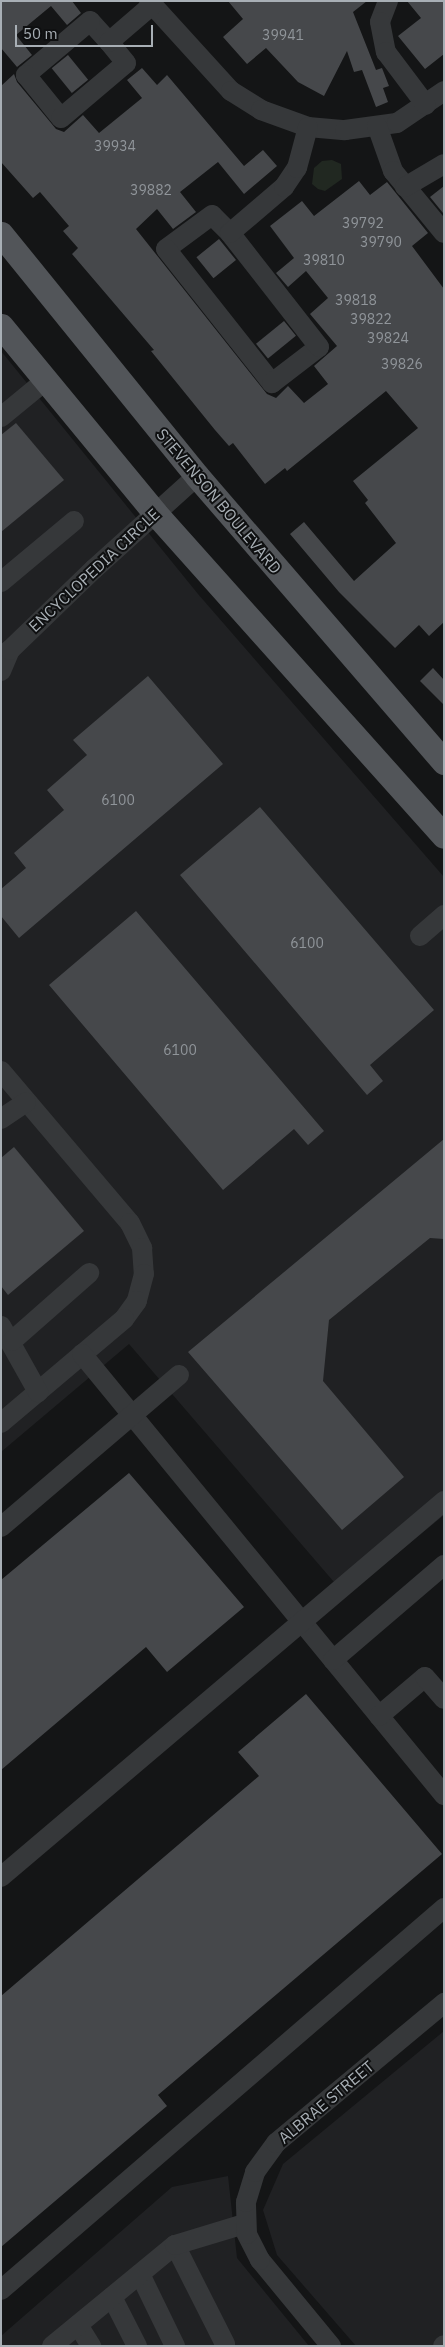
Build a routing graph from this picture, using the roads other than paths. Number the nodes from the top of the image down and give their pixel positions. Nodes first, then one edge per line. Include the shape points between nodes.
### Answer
1 (388, 1) edge
2 (151, 3) edge
3 (110, 42) junction
4 (444, 92) edge
5 (426, 105) junction
6 (377, 126) junction
7 (308, 127) junction
8 (444, 164) edge
9 (405, 186) junction
10 (444, 232) edge
11 (230, 233) junction
12 (1, 234) edge
13 (1, 326) edge
14 (46, 380) junction
15 (1, 417) edge
16 (197, 476) junction
17 (155, 513) junction
18 (74, 521) dead end
19 (1, 582) edge
20 (1, 671) edge
21 (444, 762) edge
22 (444, 836) edge
23 (444, 915) edge
24 (420, 936) dead end
25 (1, 1072) edge
26 (26, 1102) junction
27 (1, 1119) edge
28 (89, 1273) dead end
29 (6, 1334) edge
30 (82, 1354) junction
31 (179, 1375) dead end
32 (38, 1392) junction
33 (132, 1416) junction
34 (1, 1423) edge
35 (444, 1501) edge
36 (1, 1527) edge
37 (444, 1565) edge
38 (302, 1622) junction
39 (333, 1660) junction
40 (444, 1699) edge
41 (379, 1716) junction
42 (444, 1795) edge
43 (1, 1877) edge
44 (444, 1908) edge
45 (444, 2003) edge
46 (244, 2224) junction
47 (175, 2245) junction
48 (140, 2274) junction
49 (1, 2290) edge
50 (112, 2297) junction
51 (78, 2325) junction
52 (225, 2344) dead end
53 (52, 2346) edge
54 (91, 2346) edge
55 (137, 2346) edge
56 (175, 2346) edge
57 (331, 2346) edge

1 - 5 street via 380,22 386,52
2 - 3 street
2 - 7 street via 231,91 261,110
3 - 3 street via 126,63 61,118 26,75 90,20
4 - 5 street
5 - 6 street via 397,123
6 - 7 street via 344,130
6 - 9 street via 393,171
7 - 11 street via 297,168 284,187
8 - 9 street
9 - 10 street
11 - 11 street via 319,347 272,383 166,249 212,215
12 - 16 main road, STEVENSON BOULEVARD
13 - 14 main road
14 - 15 street
14 - 17 main road
16 - 17 street, ENCYCLOPEDIA CIRCLE
16 - 21 main road, STEVENSON BOULEVARD
17 - 20 street, ENCYCLOPEDIA CIRCLE via 10,650
17 - 22 main road
18 - 19 street
23 - 24 street
25 - 26 street
26 - 27 street
26 - 30 street via 130,1223 142,1248 144,1274 137,1301 124,1319
28 - 29 street
29 - 32 street
30 - 32 street
30 - 33 street
31 - 33 street
32 - 34 street
33 - 36 street
33 - 38 street
35 - 38 street
37 - 39 street
38 - 39 street
38 - 43 street
39 - 41 street
40 - 41 street via 426,1677
41 - 42 street
44 - 49 street
45 - 46 street, ALBRAE STREET via 276,2143 256,2172 246,2202
46 - 47 street
46 - 57 street via 260,2260
47 - 48 street
47 - 52 street
48 - 50 street
48 - 56 street
50 - 51 street
50 - 55 street
51 - 53 street
51 - 54 street

